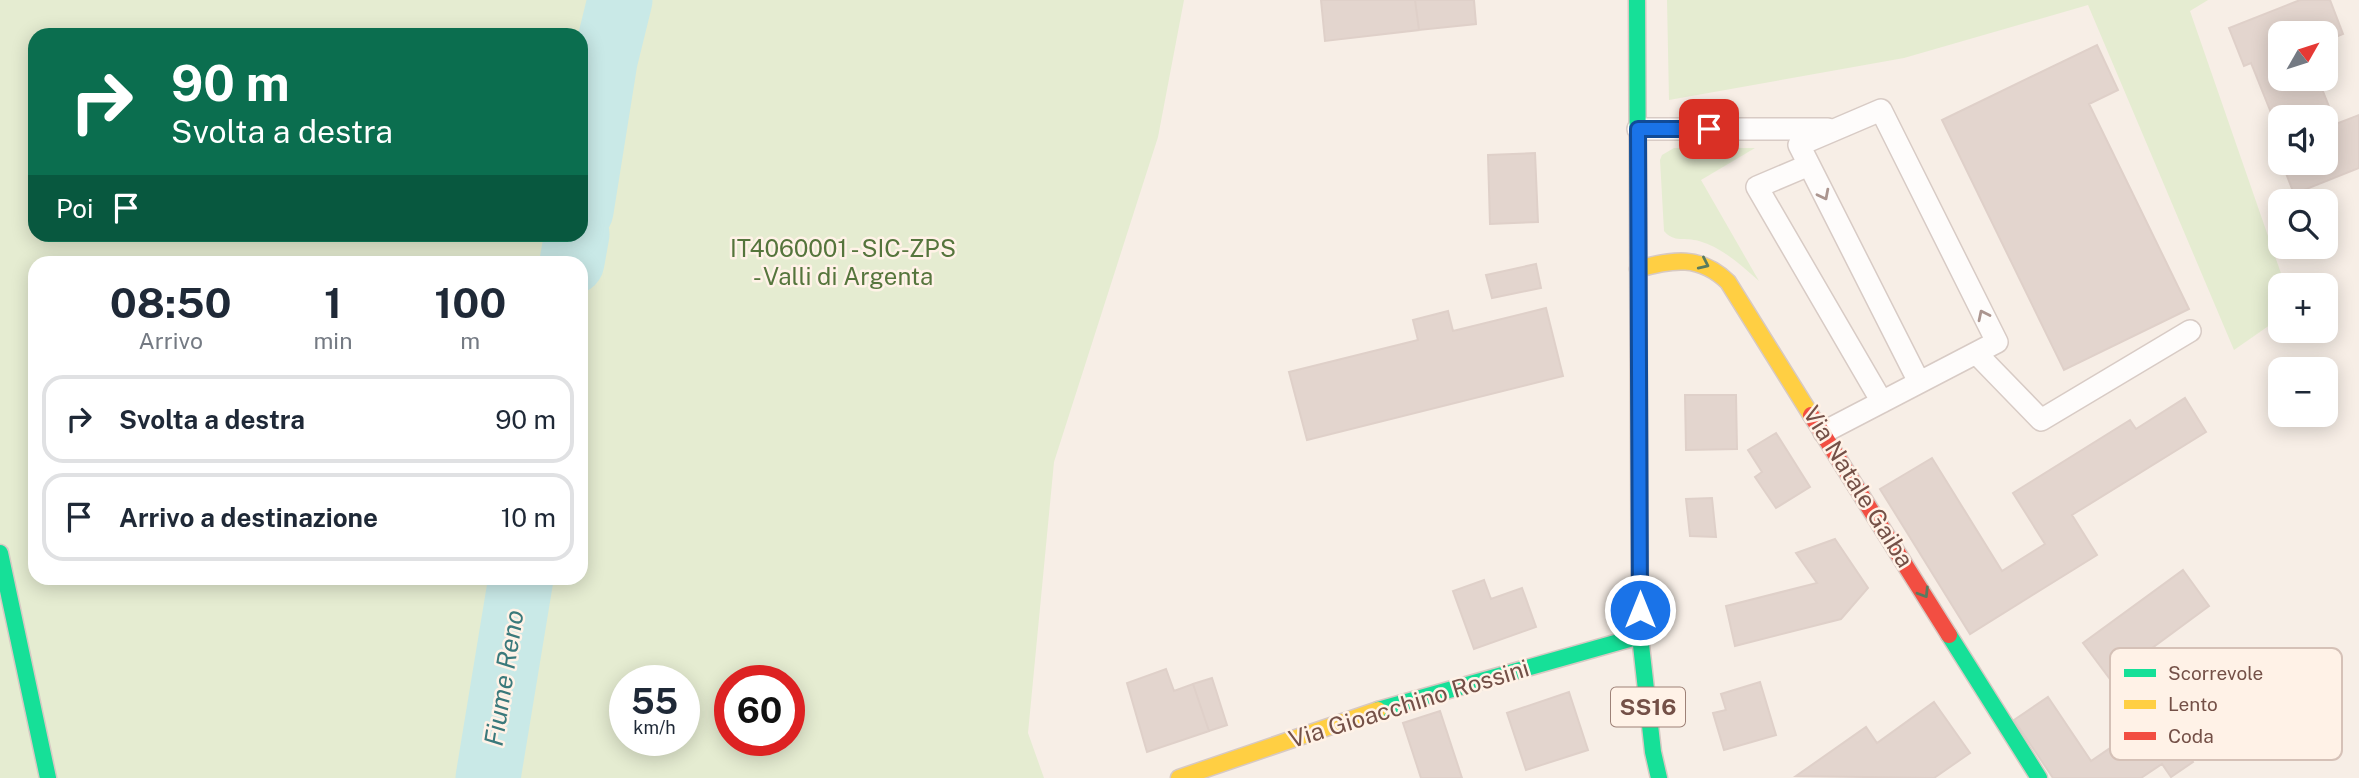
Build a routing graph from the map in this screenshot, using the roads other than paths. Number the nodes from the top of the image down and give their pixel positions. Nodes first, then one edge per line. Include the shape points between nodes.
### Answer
1 (1637, 0) edge
2 (1638, 129) junction
3 (1837, 129) junction
4 (1809, 165) junction
5 (1638, 269) junction
6 (2190, 331) dead end
7 (1976, 353) junction
8 (1919, 383) junction
9 (1882, 402) junction
10 (1824, 432) junction
11 (0, 553) edge
12 (1640, 636) junction
13 (48, 778) edge
14 (1179, 778) edge
15 (1659, 778) edge
16 (2039, 778) edge

1 - 2 street, SS16
2 - 3 lane
2 - 5 street, SS16
3 - 4 lane via 1799,145
7 -> 3 lane via 1997,342 1881,110
4 -> 8 lane
4 - 9 lane via 1757,187
5 -> 10 street, Via Natale Gaiba via 1690,258 1719,272 1741,299
5 - 12 street, SS16
6 - 7 lane via 2041,420
7 - 8 lane
8 - 9 lane
9 - 10 lane
10 -> 16 street, Via Natale Gaiba
11 - 13 street
12 - 14 street, Via Gioacchino Rossini via 1401,702
12 - 15 street, SS16

